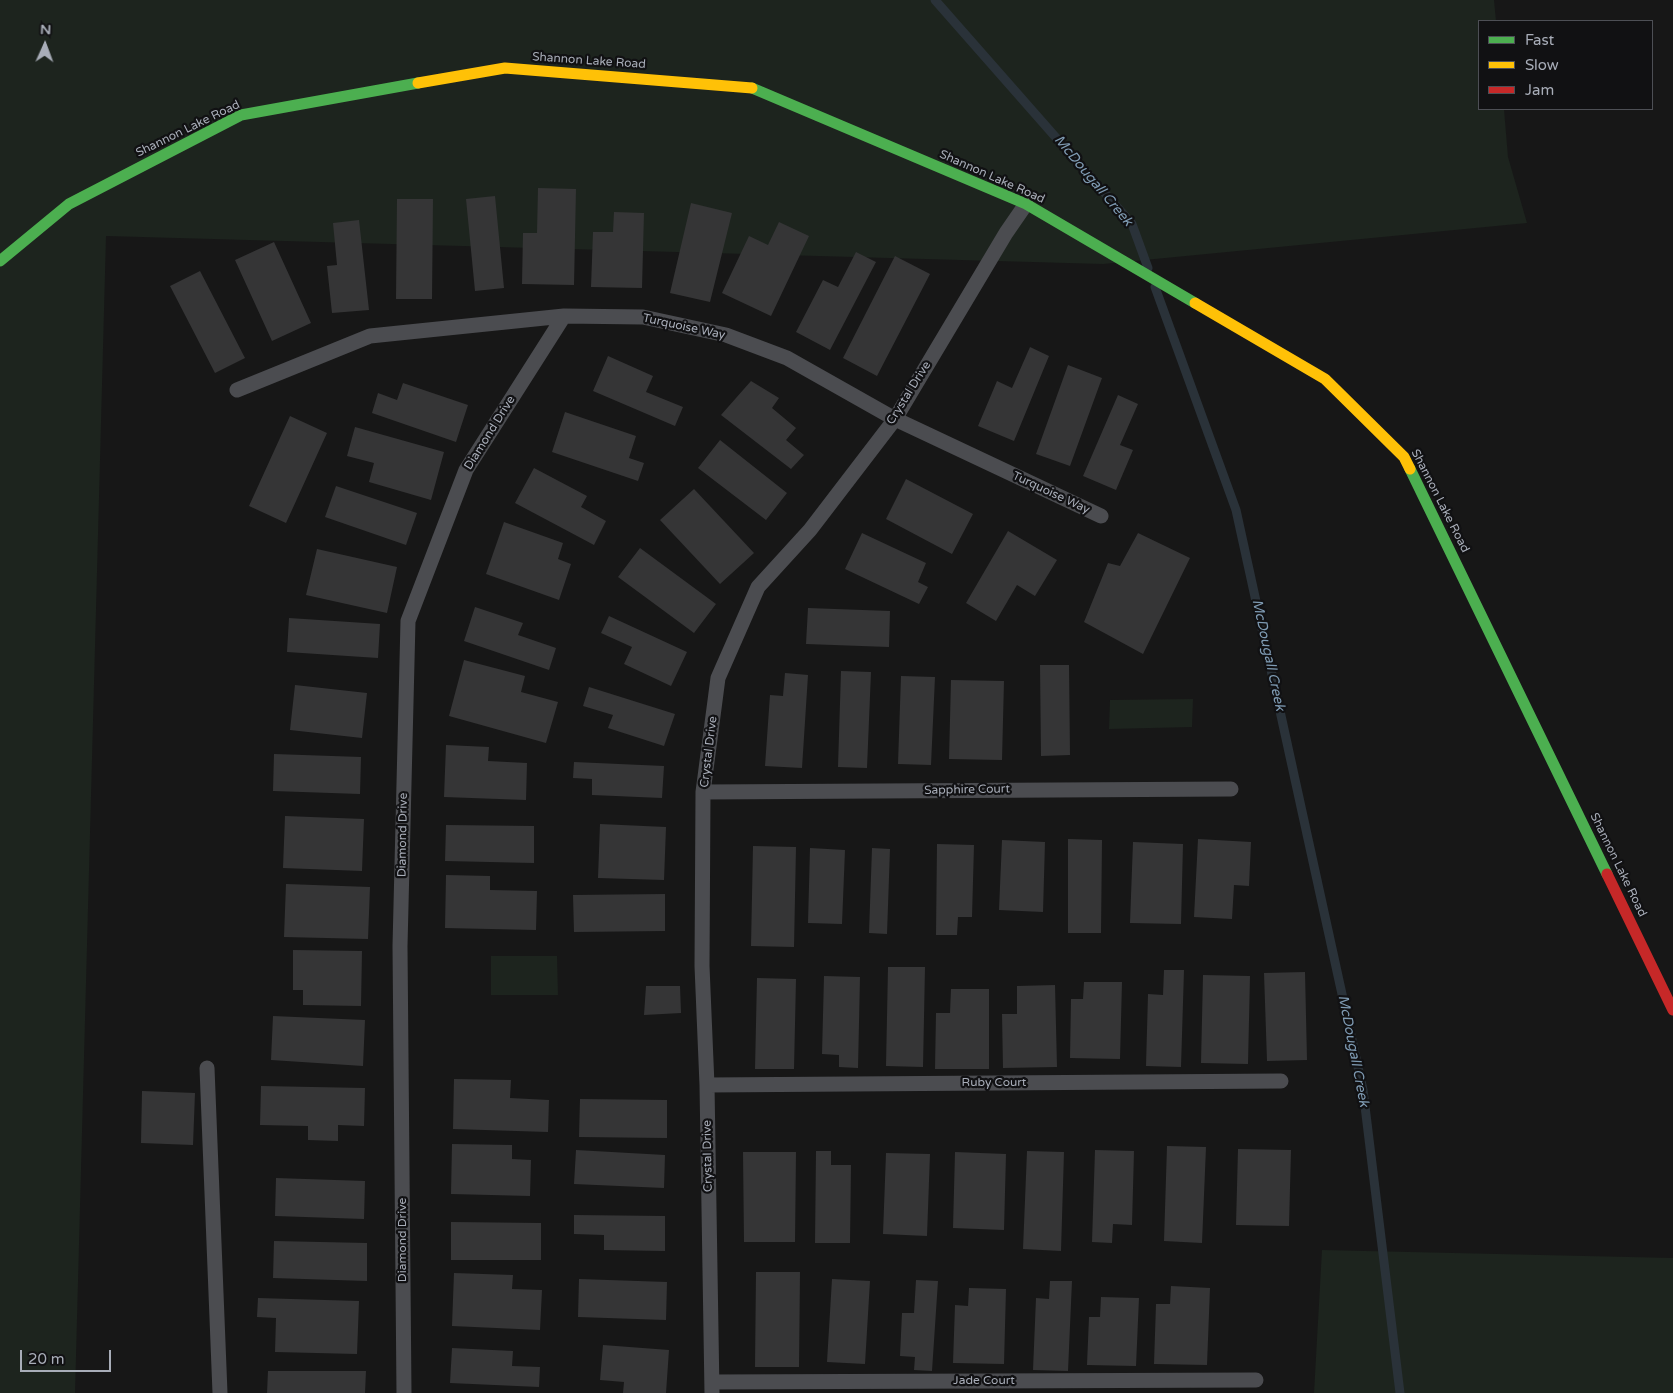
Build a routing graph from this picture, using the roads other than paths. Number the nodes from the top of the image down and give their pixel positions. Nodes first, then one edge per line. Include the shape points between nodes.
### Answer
1 (1026, 204) junction
2 (0, 262) edge
3 (564, 316) junction
4 (237, 390) dead end
5 (895, 419) junction
6 (1101, 516) dead end
7 (1231, 789) dead end
8 (703, 792) junction
9 (1673, 1010) edge
10 (207, 1068) dead end
11 (1281, 1081) dead end
12 (707, 1085) junction
13 (1256, 1380) dead end
14 (712, 1387) edge
15 (220, 1393) edge
16 (404, 1393) edge

1 - 2 main road, Shannon Lake Road via 750,87 505,68 241,115 69,204
1 - 5 lane, Crystal Drive
1 - 9 main road, Shannon Lake Road via 1325,379 1404,457
3 - 4 lane, Turquoise Way via 370,336
3 - 5 lane, Turquoise Way via 643,317 726,335 787,358
3 - 16 lane, Diamond Drive via 466,470 408,621 400,946
5 - 6 lane, Turquoise Way
5 - 8 lane, Crystal Drive via 810,530 758,587 718,678
7 - 8 lane, Sapphire Court
8 - 12 lane, Crystal Drive via 702,966
10 - 15 lane
11 - 12 lane, Ruby Court
12 - 14 lane, Crystal Drive
13 - 14 lane, Jade Court

